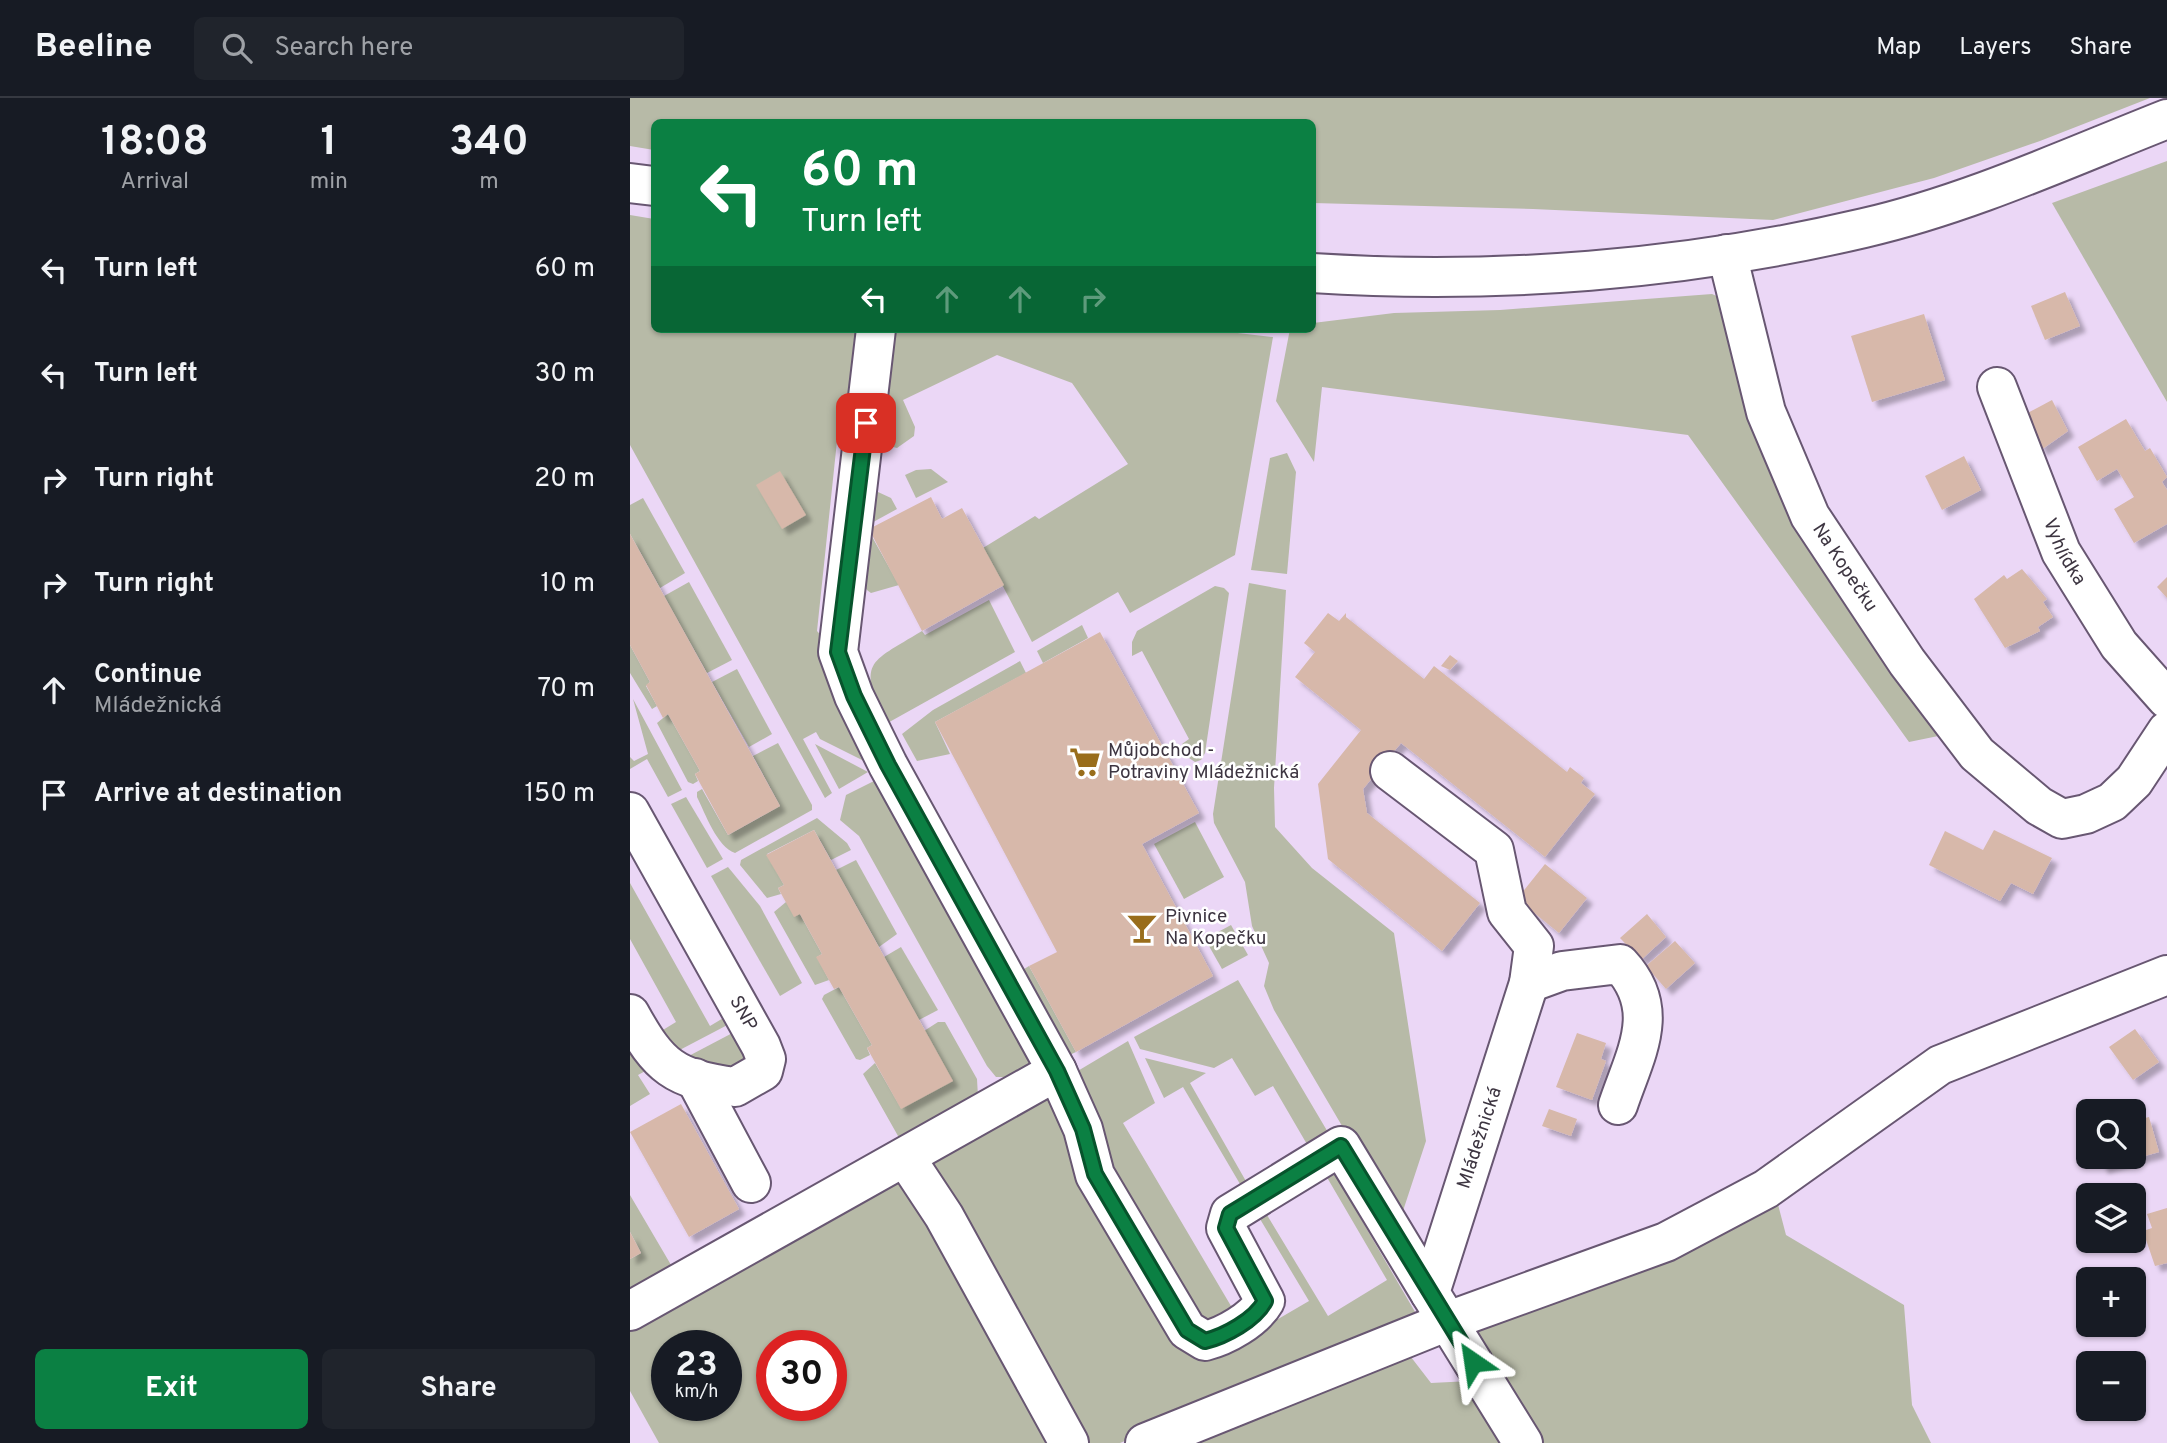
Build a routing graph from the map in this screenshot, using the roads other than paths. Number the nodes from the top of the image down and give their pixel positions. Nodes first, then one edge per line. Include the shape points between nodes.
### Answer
1 (2167, 119) edge
2 (630, 183) edge
3 (651, 186) edge
4 (1727, 254) junction
5 (1316, 273) edge
6 (876, 333) edge
7 (1997, 387) dead end
8 (2167, 699) edge
9 (2167, 731) edge
10 (1390, 771) dead end
11 (630, 812) edge
12 (2167, 975) edge
13 (1529, 983) junction
14 (630, 1014) edge
15 (1057, 1071) junction
16 (695, 1078) junction
17 (1618, 1105) dead end
18 (905, 1157) junction
19 (751, 1183) dead end
20 (1439, 1307) junction
21 (630, 1311) edge
22 (1069, 1443) edge
23 (1145, 1443) edge
24 (1523, 1443) edge

1 - 4 street via 1986,190 1865,228
2 - 3 street
4 - 5 street via 1544,273 1373,277
4 - 9 street, Na Kopečku via 1766,412 1810,516 1906,662 1977,754 2039,806 2062,819 2112,802 2134,781
6 - 15 street via 838,652 888,765
7 - 8 street, Vyhlídka via 2061,552 2119,645
10 - 13 street, Mládežnická via 1494,850 1507,912 1534,946
11 - 16 street, SNP via 766,1059 762,1070 735,1087
12 - 20 street via 1940,1065 1766,1189 1667,1242
13 - 17 street via 1562,971 1620,964 1628,972 1639,993 1645,1021
13 - 20 street, Mládežnická
14 - 16 street, SNP via 651,1052 666,1065
15 - 18 street
15 - 20 street via 1083,1129 1095,1174 1187,1330 1205,1341 1259,1312 1265,1301 1226,1228 1230,1214 1341,1146
16 - 19 street
18 - 21 street
18 - 22 street via 944,1216
20 - 23 street
20 - 24 street

